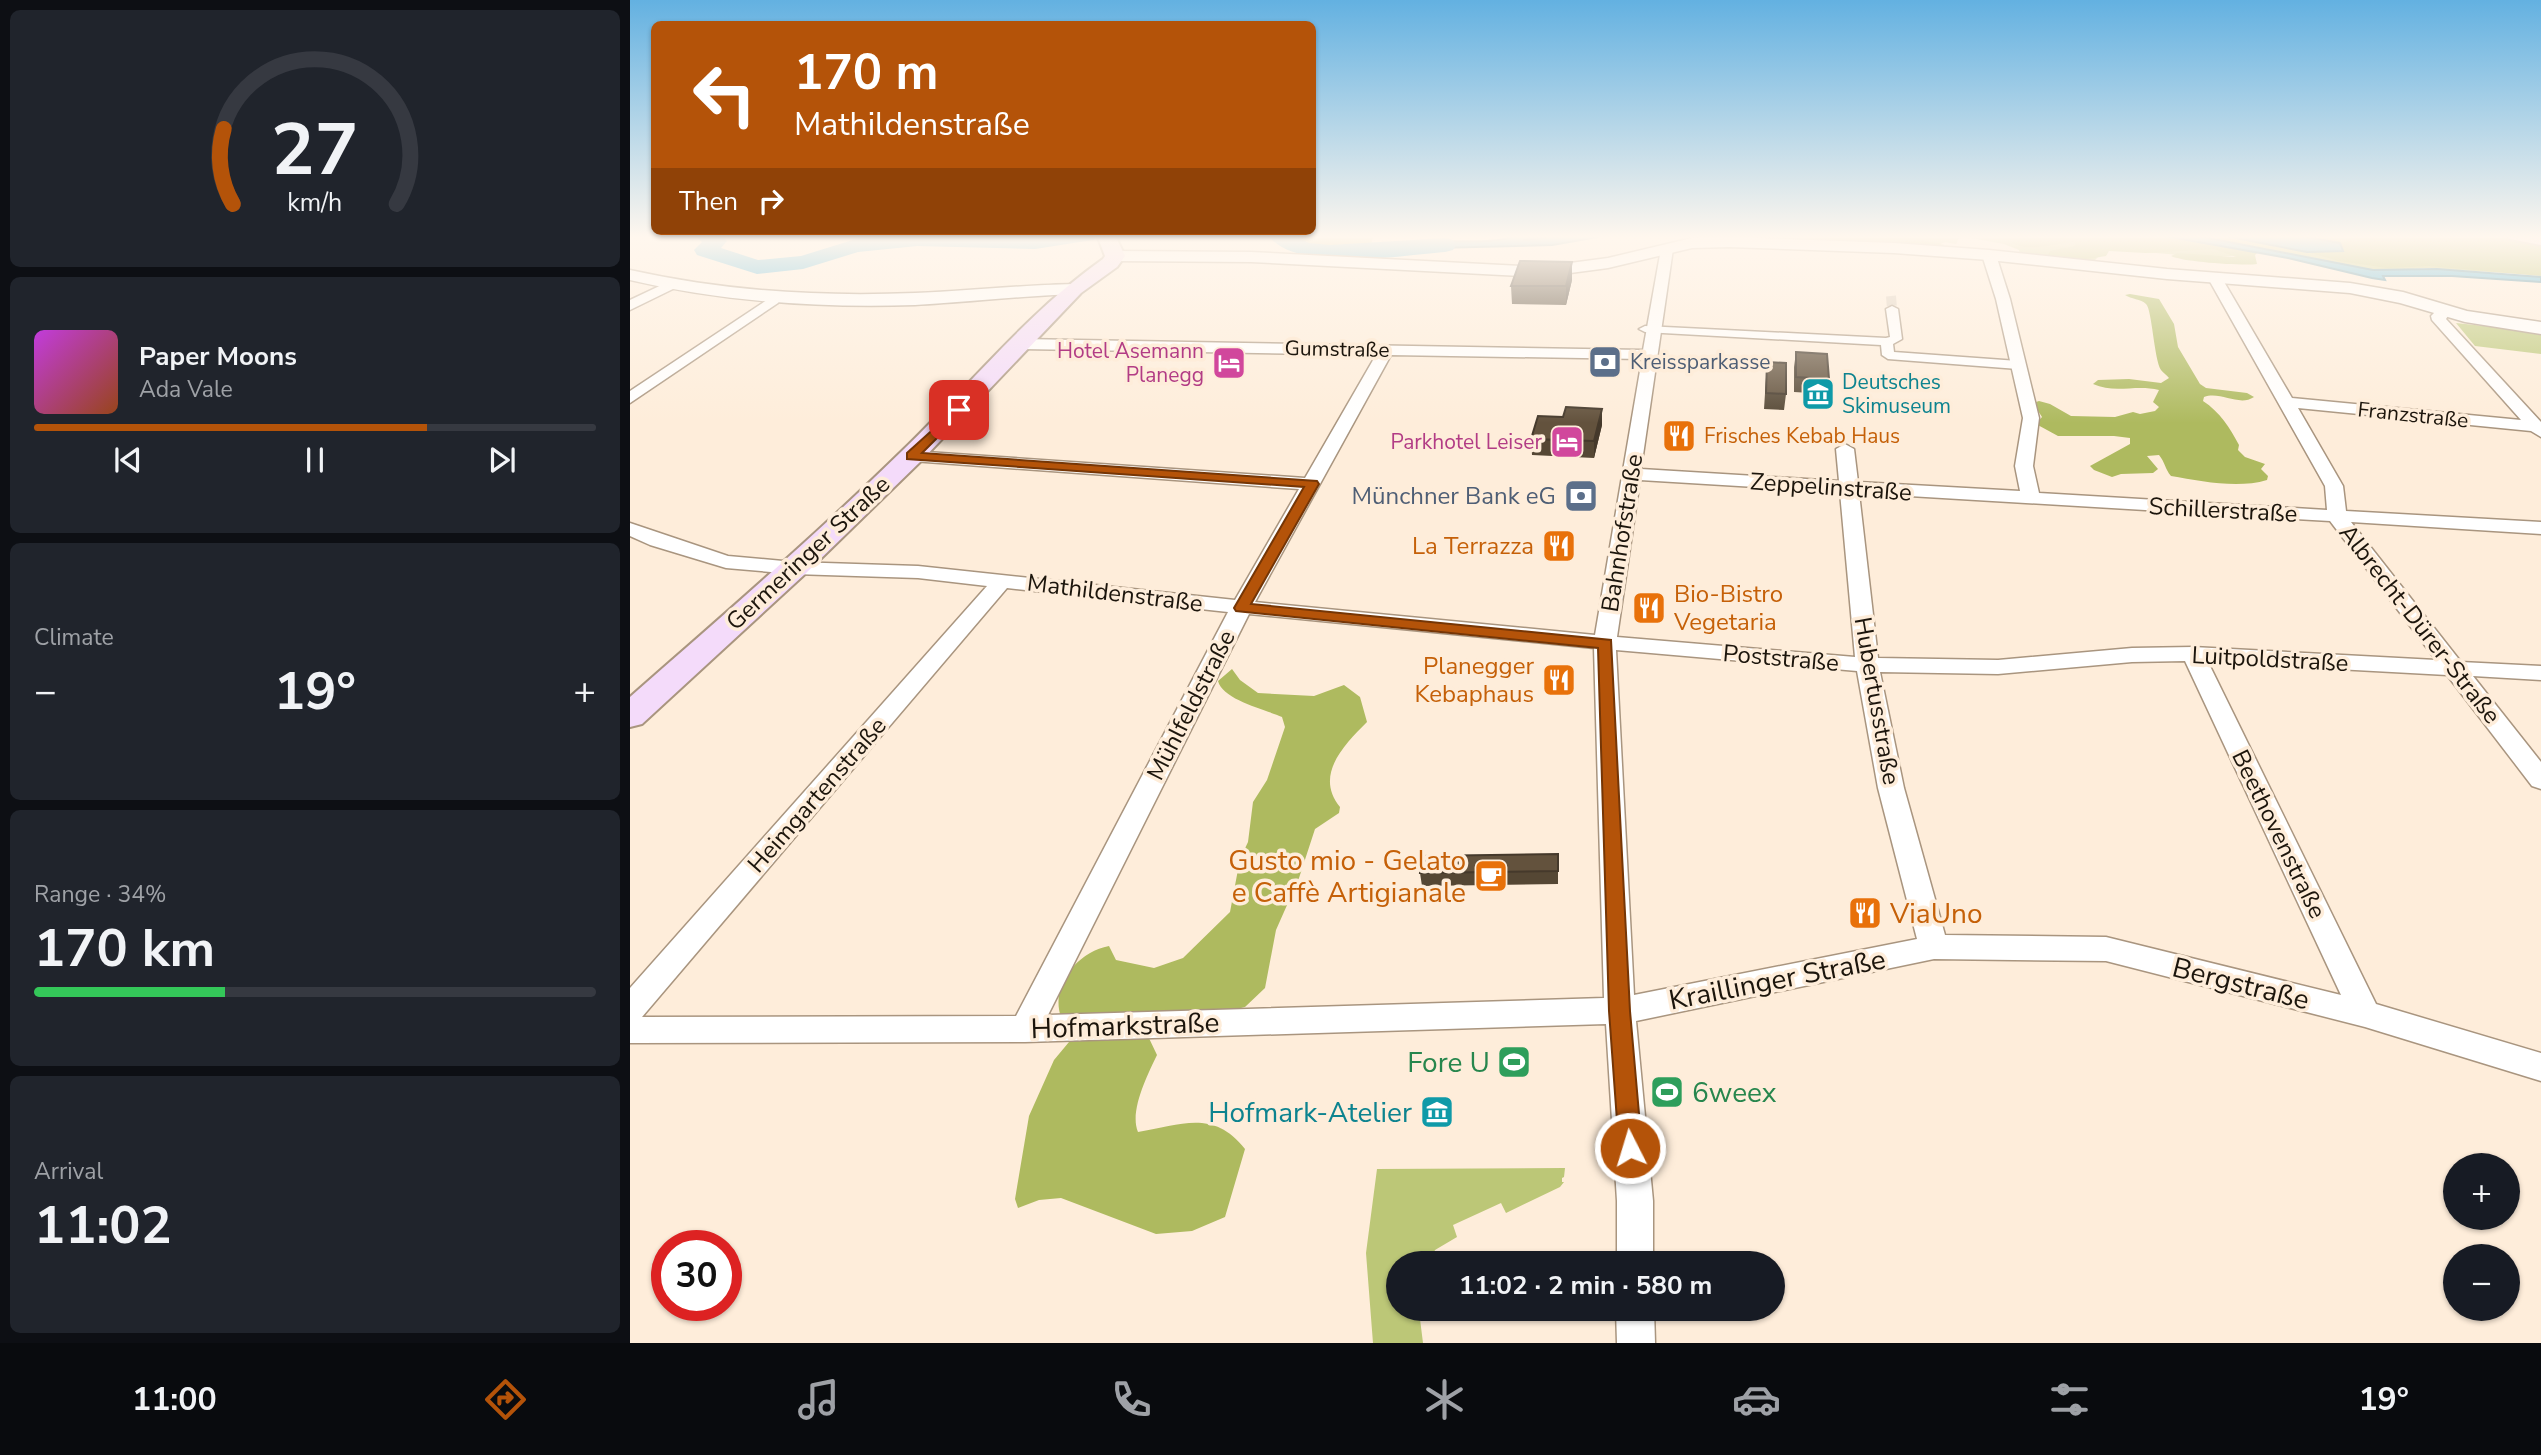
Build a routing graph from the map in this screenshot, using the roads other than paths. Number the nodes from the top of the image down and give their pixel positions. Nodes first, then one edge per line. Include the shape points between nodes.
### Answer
1 (646, 298) edge
2 (757, 298) edge
3 (929, 298) edge
4 (1066, 298) edge
5 (1656, 298) edge
6 (2001, 298) edge
7 (2226, 298) edge
8 (2401, 298) edge
9 (773, 300) junction
10 (630, 306) edge
11 (1892, 309) tunnel mouth
12 (2444, 311) junction
13 (2541, 328) edge
14 (1651, 329) junction
15 (1887, 342) junction
16 (1022, 344) junction
17 (1386, 349) junction
18 (1651, 355) junction
19 (2018, 365) junction
20 (630, 398) edge
21 (2285, 402) junction
22 (2539, 429) edge
23 (1845, 449) dead end
24 (912, 456) junction
25 (1631, 474) junction
26 (1312, 484) junction
27 (1848, 489) junction
28 (2031, 499) junction
29 (2337, 516) junction
30 (2541, 528) edge
31 (630, 529) edge
32 (794, 568) junction
33 (1003, 580) junction
34 (1241, 608) junction
35 (1605, 644) junction
36 (2193, 654) junction
37 (1867, 665) junction
38 (1998, 667) joint
39 (2453, 667) junction
40 (2541, 673) edge
41 (630, 716) edge
42 (2541, 780) edge
43 (1934, 947) junction
44 (630, 1009) edge
45 (1619, 1011) junction
46 (2365, 1014) junction
47 (1025, 1029) junction
48 (630, 1030) edge
49 (2541, 1067) edge
50 (1635, 1251) edge
51 (1635, 1321) edge
52 (1636, 1343) edge

1 - 10 street
2 - 9 street
3 - 9 street
4 - 16 main road, Germeringer Straße
5 - 14 street, Bahnhofstraße
6 - 19 street
7 - 21 street, Albrecht-Dürer-Straße
8 - 12 street
9 - 20 street
11 - 15 street via 1896,339
12 - 13 street
12 - 22 street via 2439,320
14 - 15 street
14 - 18 street, Bahnhofstraße
15 - 19 street via 1888,355
16 - 17 street, Gumstraße
16 - 24 main road, Germeringer Straße
17 - 18 street, Gumstraße
17 - 26 street, Mühlfeldstraße
18 - 25 street, Bahnhofstraße
19 - 28 street via 2031,418 2024,466
21 - 22 street, Franzstraße
21 - 29 street, Albrecht-Dürer-Straße via 2334,486
23 - 27 street, Hubertusstraße
24 - 26 street
24 - 32 main road, Germeringer Straße
25 - 27 street, Zeppelinstraße
25 - 35 street, Bahnhofstraße
26 - 34 street, Mühlfeldstraße
27 - 28 street, Zeppelinstraße
27 - 37 street, Hubertusstraße
28 - 29 street, Schillerstraße
29 - 30 street, Schillerstraße
29 - 39 street, Albrecht-Dürer-Straße
31 - 32 street, Mathildenstraße via 726,562
32 - 33 street, Mathildenstraße
32 - 41 main road, Germeringer Straße
33 - 34 street, Mathildenstraße
33 - 44 street, Heimgartenstraße
34 - 35 street, Mathildenstraße
34 - 47 street, Mühlfeldstraße
35 - 37 street, Poststraße
35 - 45 street, Bahnhofstraße
36 - 38 street, Luitpoldstraße via 2132,654
36 - 39 street, Luitpoldstraße
36 - 46 street, Beethovenstraße
37 - 38 street, Poststraße
37 - 43 street, Hubertusstraße via 1891,788
39 - 40 street, Luitpoldstraße
39 - 42 street, Albrecht-Dürer-Straße
43 - 45 street, Kraillinger Straße
43 - 46 street, Bergstraße via 2106,949
45 - 47 street, Hofmarkstraße
45 - 50 street, Bahnhofstraße
46 - 49 street, Bergstraße
47 - 48 street, Hofmarkstraße
51 - 52 street

